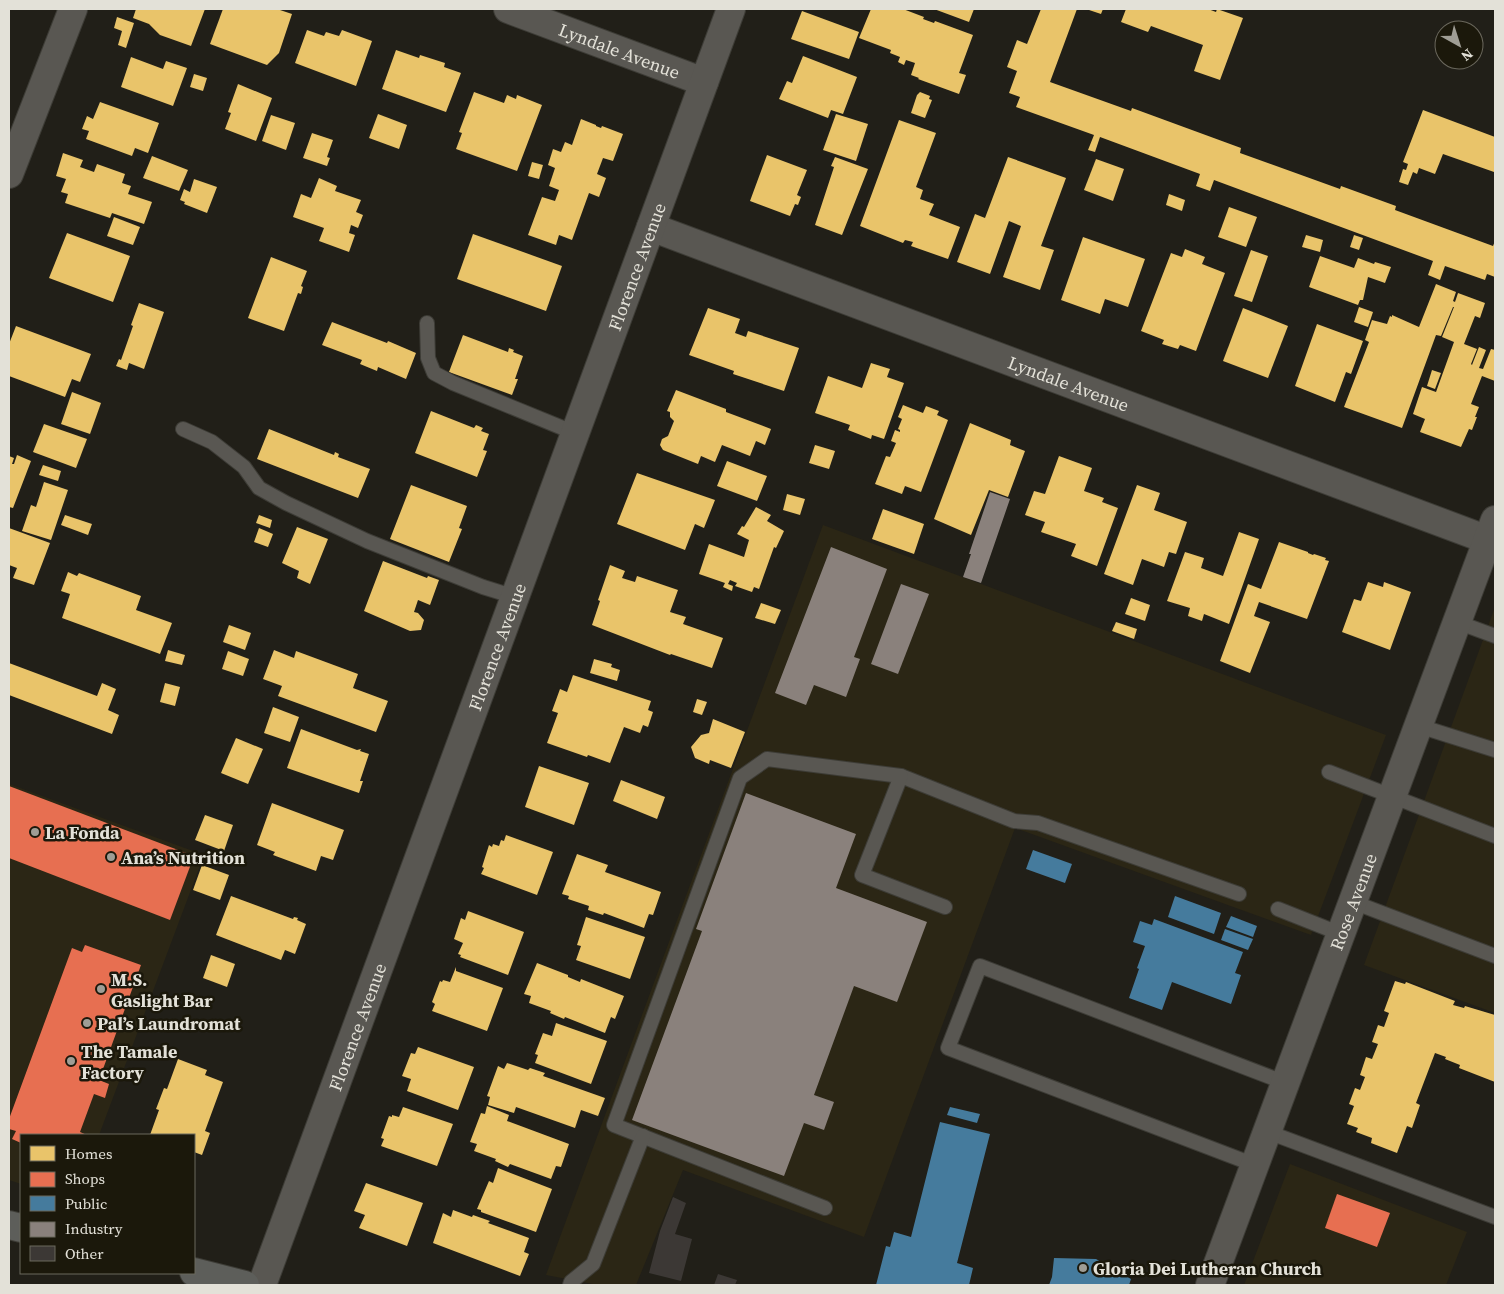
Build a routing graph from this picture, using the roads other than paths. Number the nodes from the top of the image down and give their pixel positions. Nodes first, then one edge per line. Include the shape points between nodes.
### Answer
1 (73, 9) edge
2 (508, 9) edge
3 (731, 9) edge
4 (704, 82) junction
5 (9, 174) edge
6 (651, 227) junction
7 (427, 323) dead end
8 (183, 429) dead end
9 (575, 432) junction
10 (1491, 530) edge
11 (515, 597) junction
12 (1457, 622) junction
13 (1495, 636) edge
14 (1419, 726) junction
15 (1495, 750) edge
16 (1330, 772) dead end
17 (901, 776) junction
18 (1392, 798) junction
19 (1495, 836) edge
20 (1238, 894) dead end
21 (1353, 902) junction
22 (945, 907) dead end
23 (1278, 909) dead end
24 (1341, 934) junction
25 (1495, 956) edge
26 (1286, 1083) junction
27 (1268, 1132) junction
28 (643, 1136) junction
29 (1255, 1165) junction
30 (825, 1208) dead end
31 (1495, 1217) edge
32 (195, 1272) edge
33 (245, 1285) edge
34 (262, 1285) edge
35 (570, 1285) edge
36 (1210, 1285) edge

1 - 5 street
2 - 4 street, Lyndale Avenue
3 - 4 street, Florence Avenue
4 - 6 street, Florence Avenue
6 - 9 street, Florence Avenue
6 - 10 street, Lyndale Avenue
7 - 9 lane via 428,358 434,373
8 - 11 lane via 212,442 244,467 260,488 286,503 367,541
9 - 11 street, Florence Avenue
10 - 12 street, Rose Avenue
11 - 34 street, Florence Avenue
12 - 13 lane
12 - 14 street, Rose Avenue
14 - 15 lane
14 - 18 street, Rose Avenue
16 - 18 lane
17 - 20 lane via 1014,821 1038,823
17 - 22 lane via 862,874
17 - 28 lane via 767,759 740,778 614,1125
18 - 19 lane
18 - 21 street, Rose Avenue
21 - 24 street, Rose Avenue
21 - 25 lane
23 - 24 lane
24 - 26 street, Rose Avenue
26 - 27 street, Rose Avenue
26 - 29 lane via 980,966 948,1048
27 - 29 street, Rose Avenue
27 - 31 lane
28 - 30 lane
28 - 35 lane via 593,1264
29 - 36 street, Rose Avenue
32 - 33 main road

